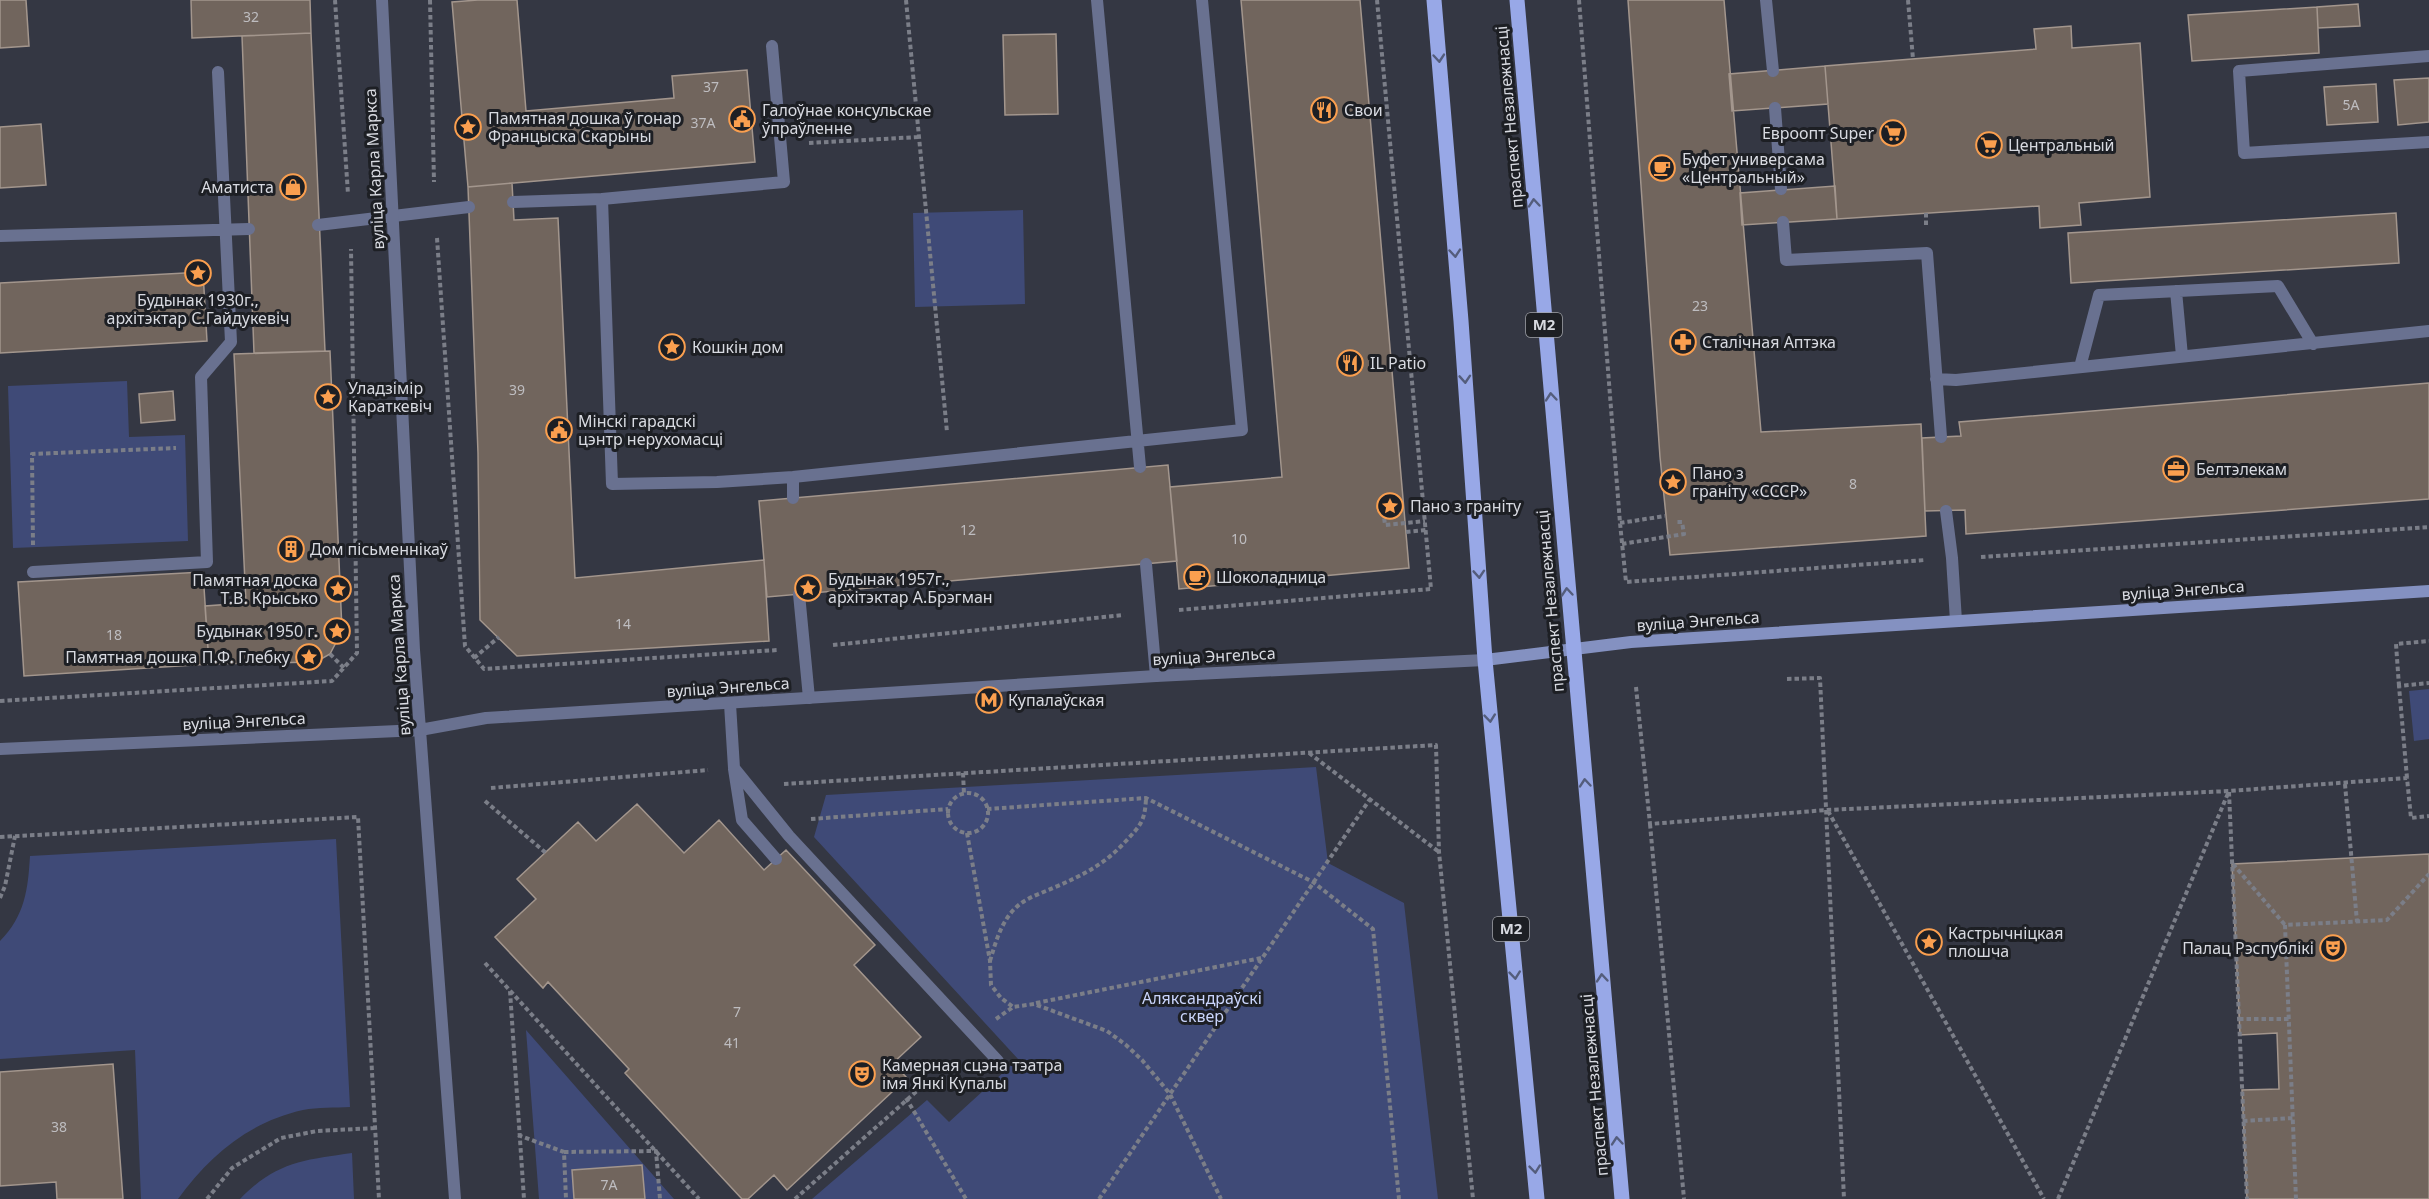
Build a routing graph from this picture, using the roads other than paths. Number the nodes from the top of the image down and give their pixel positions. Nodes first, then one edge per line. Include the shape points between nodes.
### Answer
1 (382, 0) edge
2 (1097, 0) edge
3 (1202, 0) edge
4 (1434, 0) edge
5 (1517, 0) edge
6 (1766, 0) edge
7 (772, 46) dead end
8 (2429, 56) edge
9 (1773, 71) dead end
10 (218, 72) dead end
11 (1775, 108) dead end
12 (2429, 142) edge
13 (1781, 189) dead end
14 (602, 199) junction
15 (513, 202) dead end
16 (469, 207) dead end
17 (393, 217) junction
18 (1783, 222) dead end
19 (318, 225) dead end
20 (226, 229) junction
21 (249, 229) dead end
22 (0, 236) edge
23 (2176, 291) junction
24 (2429, 331) edge
25 (2313, 344) junction
26 (2182, 356) junction
27 (2080, 367) junction
28 (1936, 379) junction
29 (1941, 437) dead end
30 (1136, 440) junction
31 (1140, 467) dead end
32 (793, 477) junction
33 (793, 498) dead end
34 (1946, 511) dead end
35 (1146, 564) dead end
36 (33, 573) road end
37 (2429, 591) edge
38 (799, 594) dead end
39 (1956, 621) junction
40 (1572, 650) junction
41 (1485, 660) junction
42 (1156, 676) junction
43 (809, 698) junction
44 (730, 704) junction
45 (420, 730) junction
46 (0, 749) edge
47 (734, 768) junction
48 (776, 859) dead end
49 (998, 1061) dead end
50 (455, 1199) edge
51 (1538, 1199) edge
52 (1622, 1199) edge

1 - 17 street, вуліца Карла Маркса
2 - 30 street
3 - 30 street via 1242,430
4 -> 41 main road, М2
40 -> 5 main road, праспект Незалежнасці / М2
6 - 9 street
7 - 14 street via 784,182
8 - 12 street via 2239,71 2244,153
10 - 20 street
11 - 13 street
14 - 15 street
14 - 32 street via 612,484
16 - 17 street
17 - 19 street
17 - 45 street, вуліца Карла Маркса
18 - 28 street via 1786,260 1927,253
20 - 21 street
20 - 22 street
20 - 36 street via 231,342 201,377 207,562
23 - 25 street via 2278,286
23 - 26 street
23 - 27 street via 2099,295
24 - 25 street
25 - 26 street
26 - 27 street
27 - 28 street
28 - 29 street
30 - 31 street
30 - 32 street
32 - 33 street
34 - 39 street
35 - 42 street
37 - 39 main road, вуліца Энгельса
38 - 43 street
39 - 40 main road, вуліца Энгельса via 1631,642
40 - 41 main road, вуліца Энгельса
52 -> 40 main road, праспект Незалежнасці / М2
41 - 42 street, вуліца Энгельса
41 -> 51 main road, М2
42 - 43 street, вуліца Энгельса
43 - 44 street, вуліца Энгельса
44 - 45 street, вуліца Энгельса via 486,718
44 - 47 street
45 - 46 street, вуліца Энгельса
45 - 50 street, вуліца Карла Маркса
47 - 48 street via 742,820
47 - 49 street via 789,836

